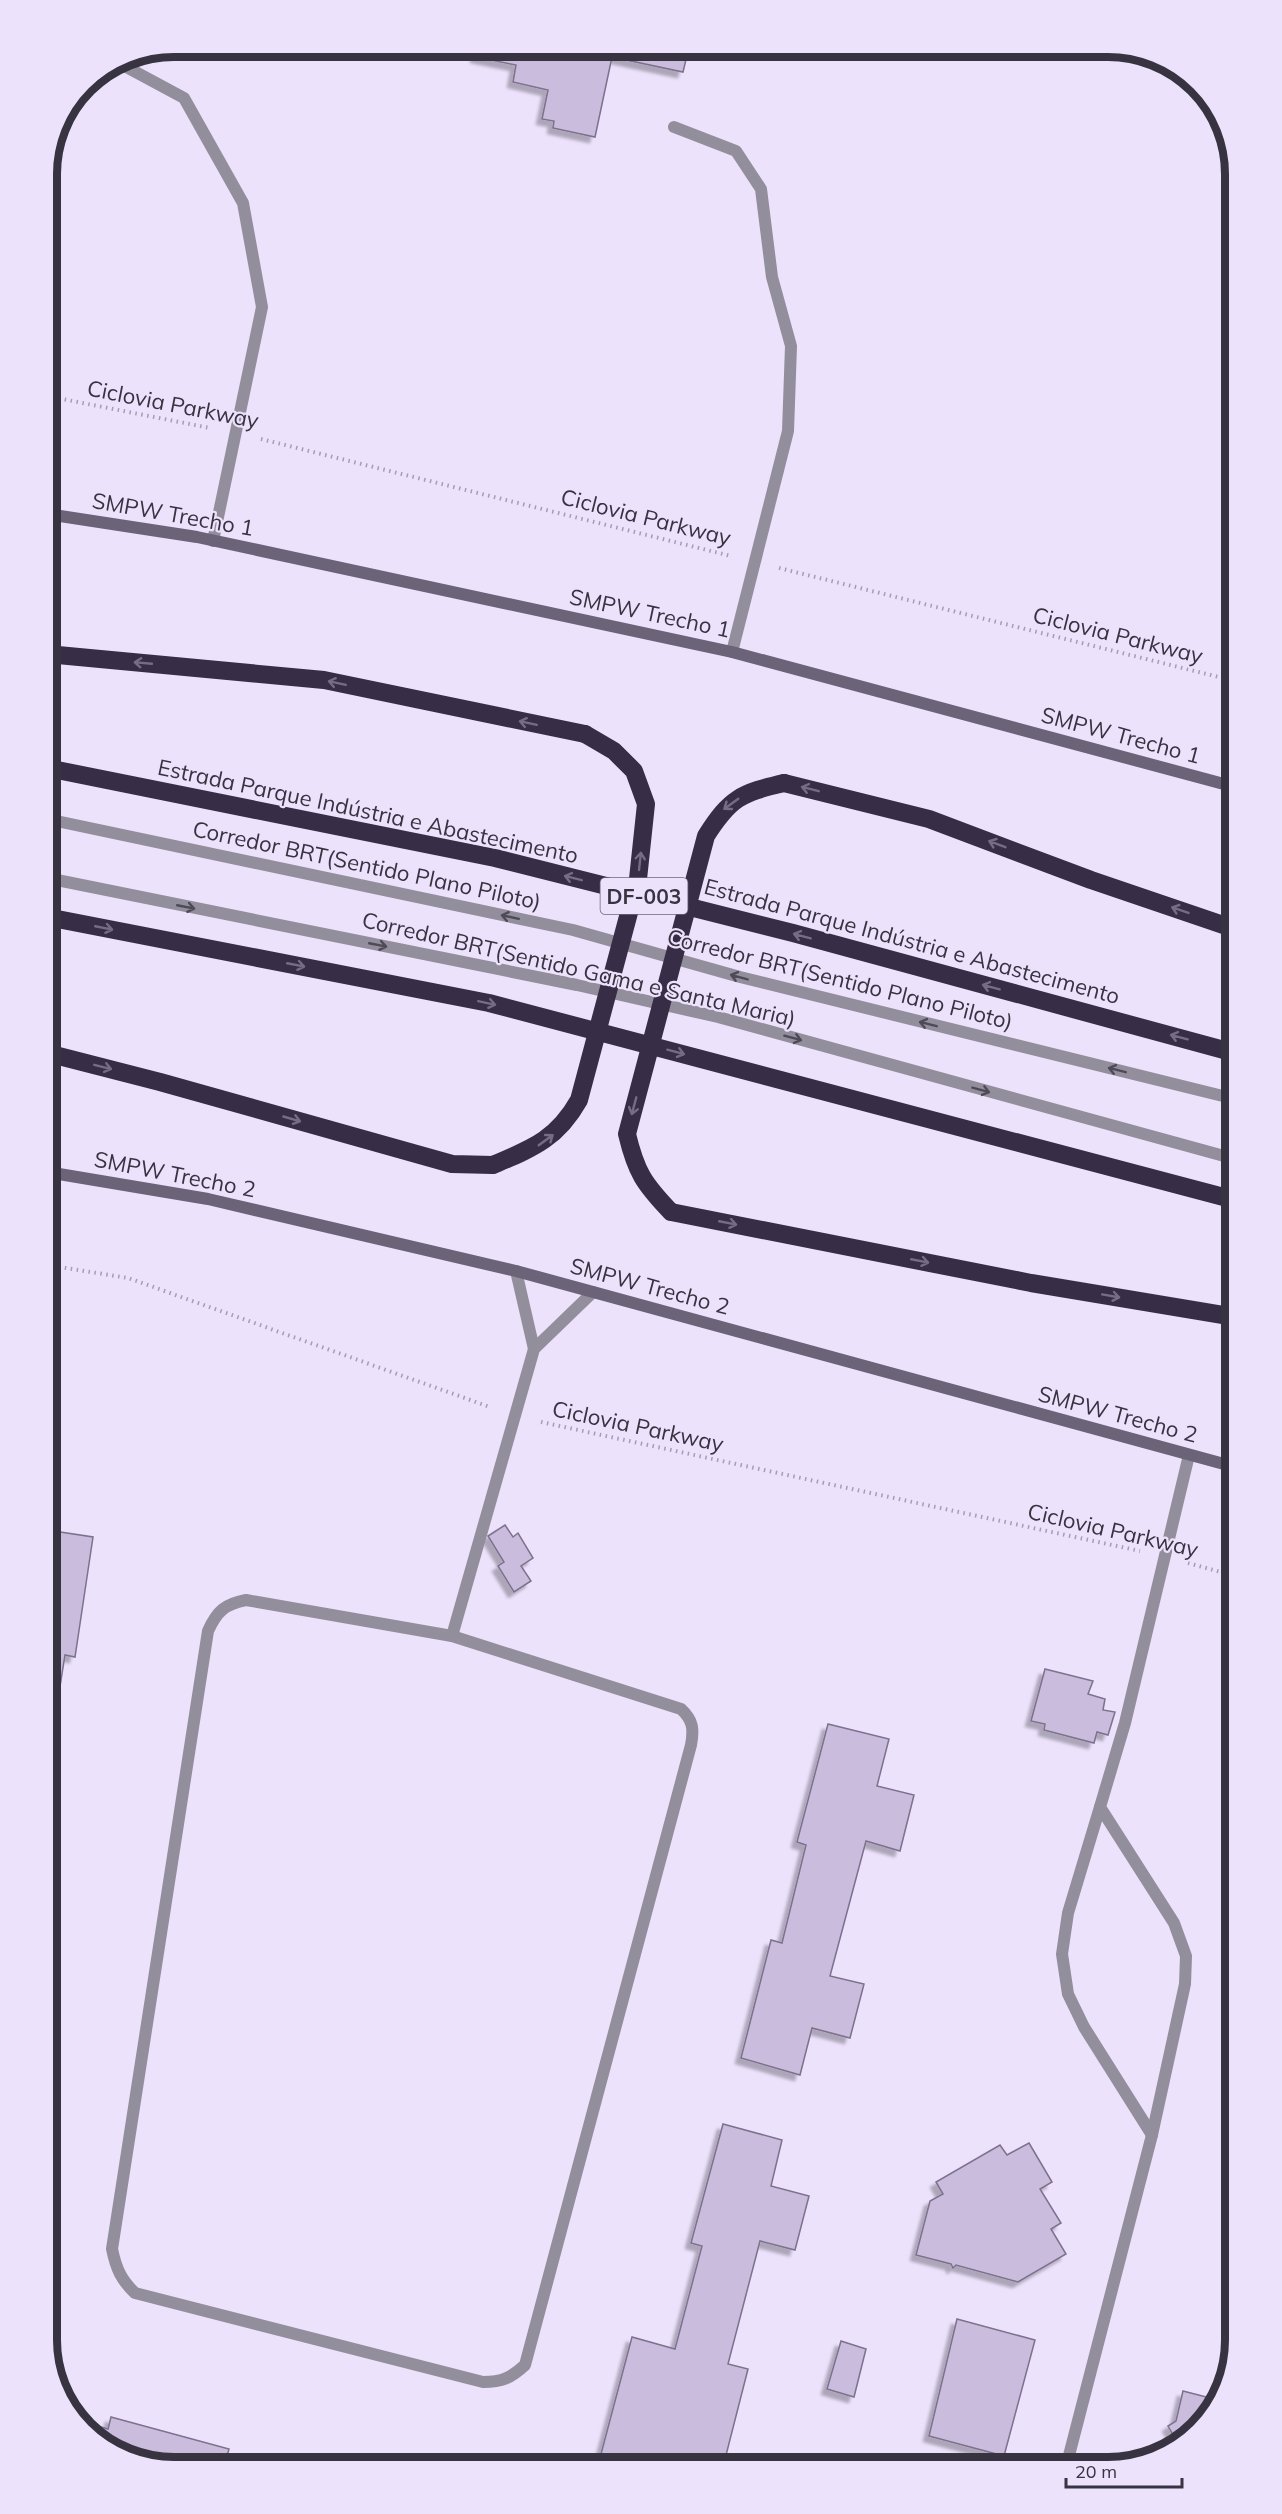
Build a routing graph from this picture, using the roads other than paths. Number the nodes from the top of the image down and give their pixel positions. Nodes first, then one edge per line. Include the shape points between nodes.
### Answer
1 (127, 67) edge
2 (674, 127) dead end
3 (57, 516) edge
4 (213, 541) junction
5 (732, 652) junction
6 (57, 655) edge
7 (57, 770) edge
8 (1225, 785) edge
9 (57, 821) edge
10 (57, 880) edge
11 (57, 919) edge
12 (1225, 925) edge
13 (1225, 1050) edge
14 (57, 1056) edge
15 (1225, 1096) edge
16 (1225, 1156) edge
17 (57, 1174) edge
18 (1225, 1197) edge
19 (516, 1271) junction
20 (593, 1292) junction
21 (1225, 1315) edge
22 (534, 1349) junction
23 (1189, 1455) junction
24 (1225, 1464) edge
25 (452, 1636) junction
26 (1100, 1807) junction
27 (1152, 2135) junction
28 (1069, 2457) edge

1 - 4 street via 184,98 243,203 262,307
2 - 5 street via 736,151 761,189 772,277 790,346 788,431
3 - 4 street, SMPW Trecho 1
4 - 5 street, SMPW Trecho 1
5 - 8 street, SMPW Trecho 1
14 -> 6 highway, bridge via 452,1164 493,1165 543,1143 567,1122 579,1100 638,879 646,804 634,771 614,751 585,735 324,680
13 -> 7 highway, Estrada Parque Indústria e Abastecimento / DF-003 via 793,933 495,858
15 -> 9 street, Corredor BRT(Sentido Plano Piloto) via 740,977 573,930
10 -> 16 street, Corredor BRT(Sentido Gama e Santa Maria) via 718,1017
11 -> 18 highway via 489,1003
12 -> 21 highway, bridge via 929,819 784,783 748,792 723,809 706,836 627,1134 634,1166 671,1212
17 - 19 street, SMPW Trecho 2 via 208,1199
19 - 20 street, SMPW Trecho 2
19 - 22 street
20 - 22 street
20 - 23 street, SMPW Trecho 2
22 - 25 street
23 - 24 street, SMPW Trecho 2
23 - 26 street via 1125,1724
25 - 25 street via 246,1600 228,1604 215,1615 208,1631 112,2249 122,2281 135,2294 483,2382 499,2382 525,2365 693,1731 690,1718 681,1708
26 - 27 street via 1174,1923 1186,1956 1185,1984
26 - 27 street via 1068,1913 1062,1954 1068,1994 1084,2027
27 - 28 street

